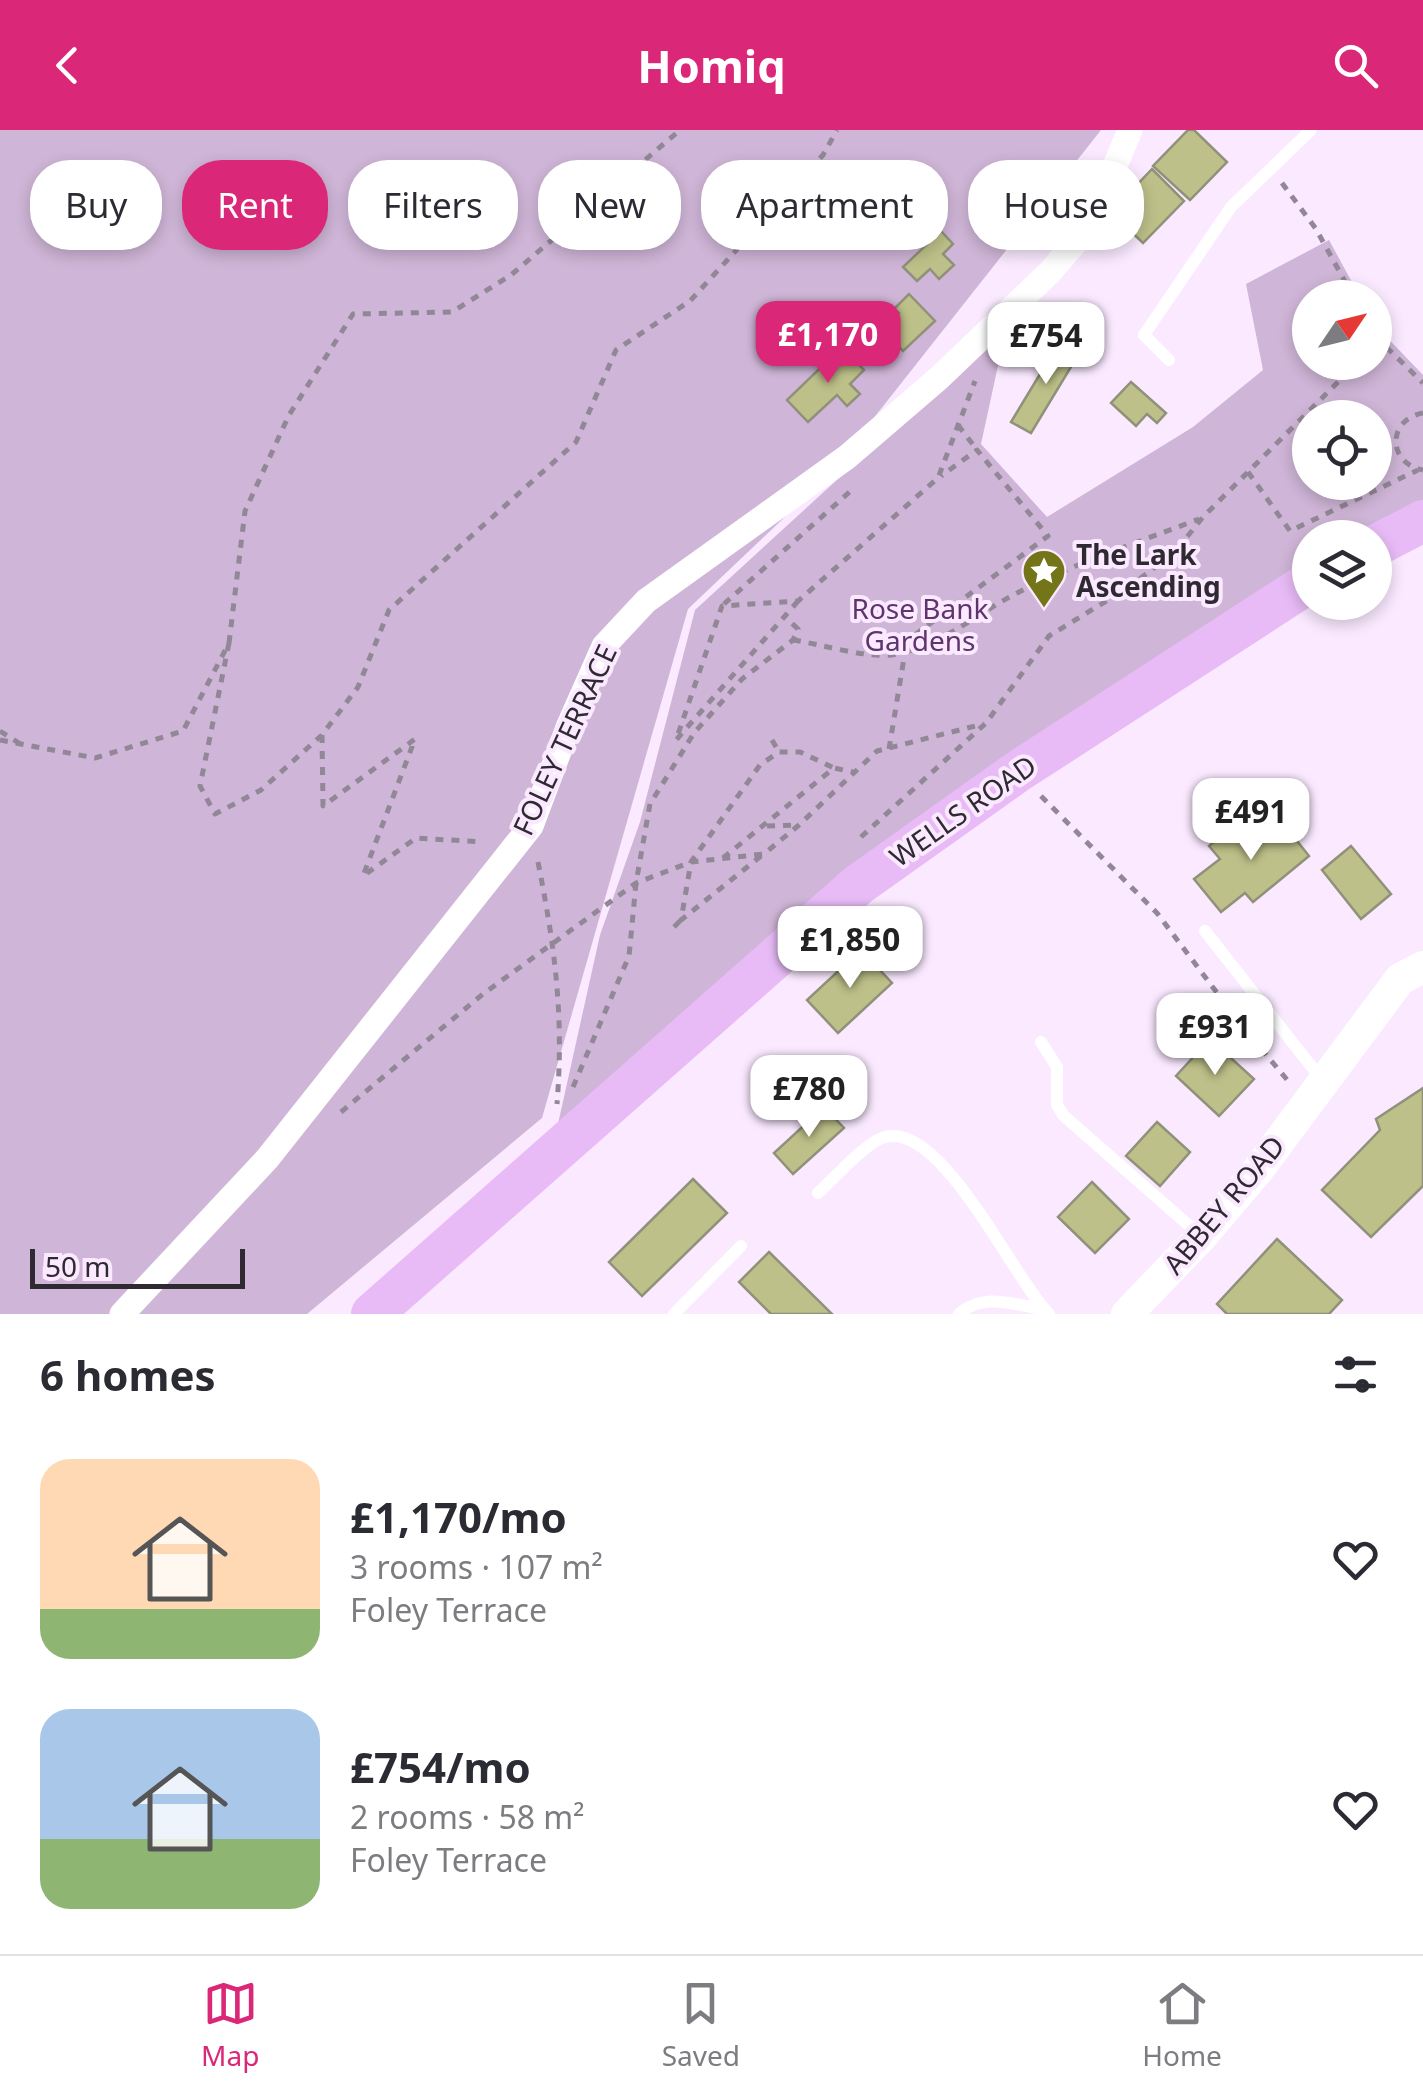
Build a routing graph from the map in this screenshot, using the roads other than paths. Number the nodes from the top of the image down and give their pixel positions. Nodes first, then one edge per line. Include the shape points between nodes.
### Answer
1 (1130, 130) edge
2 (1311, 130) edge
3 (1169, 360) dead end
4 (1423, 520) edge
5 (1392, 537) edge
6 (1292, 594) edge
7 (1206, 931) dead end
8 (1423, 946) edge
9 (1412, 973) edge
10 (1041, 1042) dead end
11 (1324, 1085) junction
12 (818, 1193) dead end
13 (1201, 1237) junction
14 (741, 1246) dead end
15 (1046, 1311) edge
16 (122, 1314) edge
17 (372, 1314) edge
18 (674, 1314) edge
19 (959, 1314) edge
20 (1127, 1314) edge

1 - 16 street, FOLEY TERRACE via 1091,224 1050,272 848,457 646,601 604,646 523,835 266,1159
2 - 3 lane via 1231,207 1144,335
4 - 5 highway
6 - 17 highway, WELLS ROAD via 1017,772 858,885
7 - 11 lane
8 - 9 street, ABBEY ROAD
9 - 11 street, ABBEY ROAD
10 - 13 lane via 1057,1067 1064,1116
11 - 13 street, ABBEY ROAD
12 - 15 lane via 874,1142 908,1138 940,1161
13 - 20 street, ABBEY ROAD
14 - 18 lane
15 - 19 lane via 994,1300

